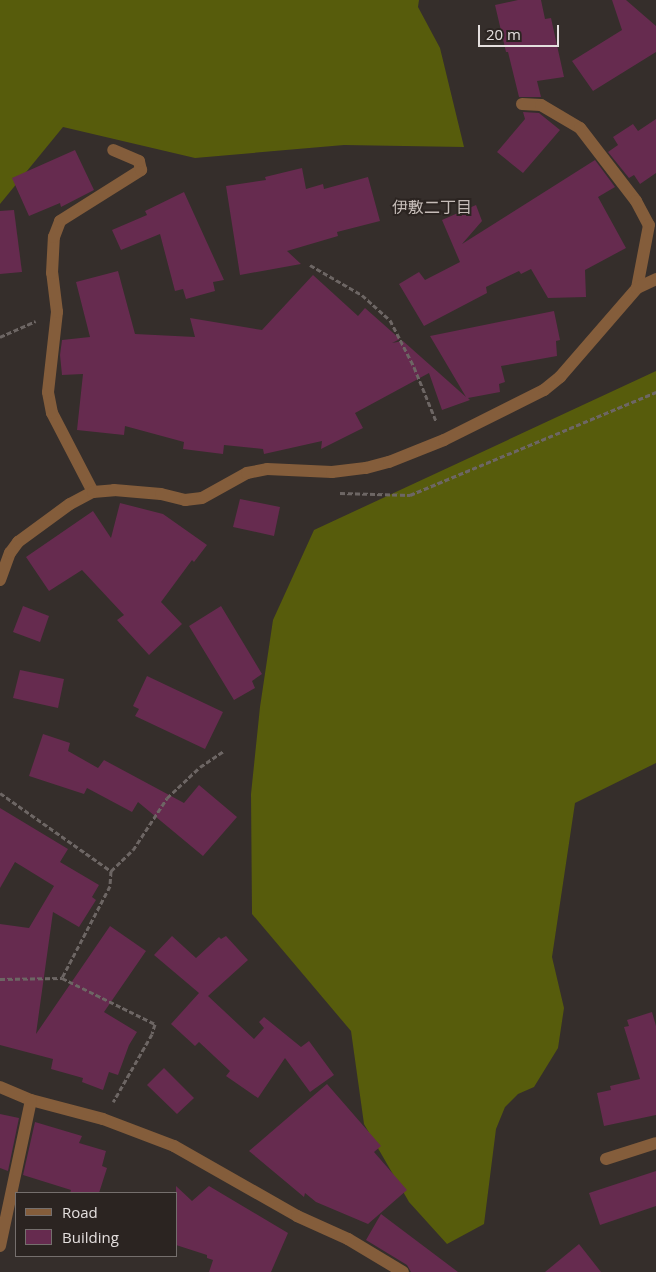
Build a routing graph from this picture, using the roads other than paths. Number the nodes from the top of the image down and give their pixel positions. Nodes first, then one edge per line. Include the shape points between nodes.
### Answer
1 (522, 104) dead end
2 (113, 150) dead end
3 (656, 279) edge
4 (638, 288) junction
5 (93, 492) junction
6 (0, 580) edge
7 (0, 1087) edge
8 (31, 1100) junction
9 (656, 1143) edge
10 (606, 1159) dead end
11 (0, 1246) edge
12 (403, 1272) edge

1 - 4 street via 541,105 580,128 636,201 649,226
2 - 5 street via 139,161 140,170 60,221 54,237 52,273 57,312 48,392 52,413
3 - 4 street
4 - 5 street via 560,377 544,390 444,440 389,462 332,472 267,469 246,473 202,498 185,500 114,490
5 - 6 street via 70,504 18,542 10,553
7 - 8 street
8 - 11 street
8 - 12 street via 104,1119 174,1146
9 - 10 street

